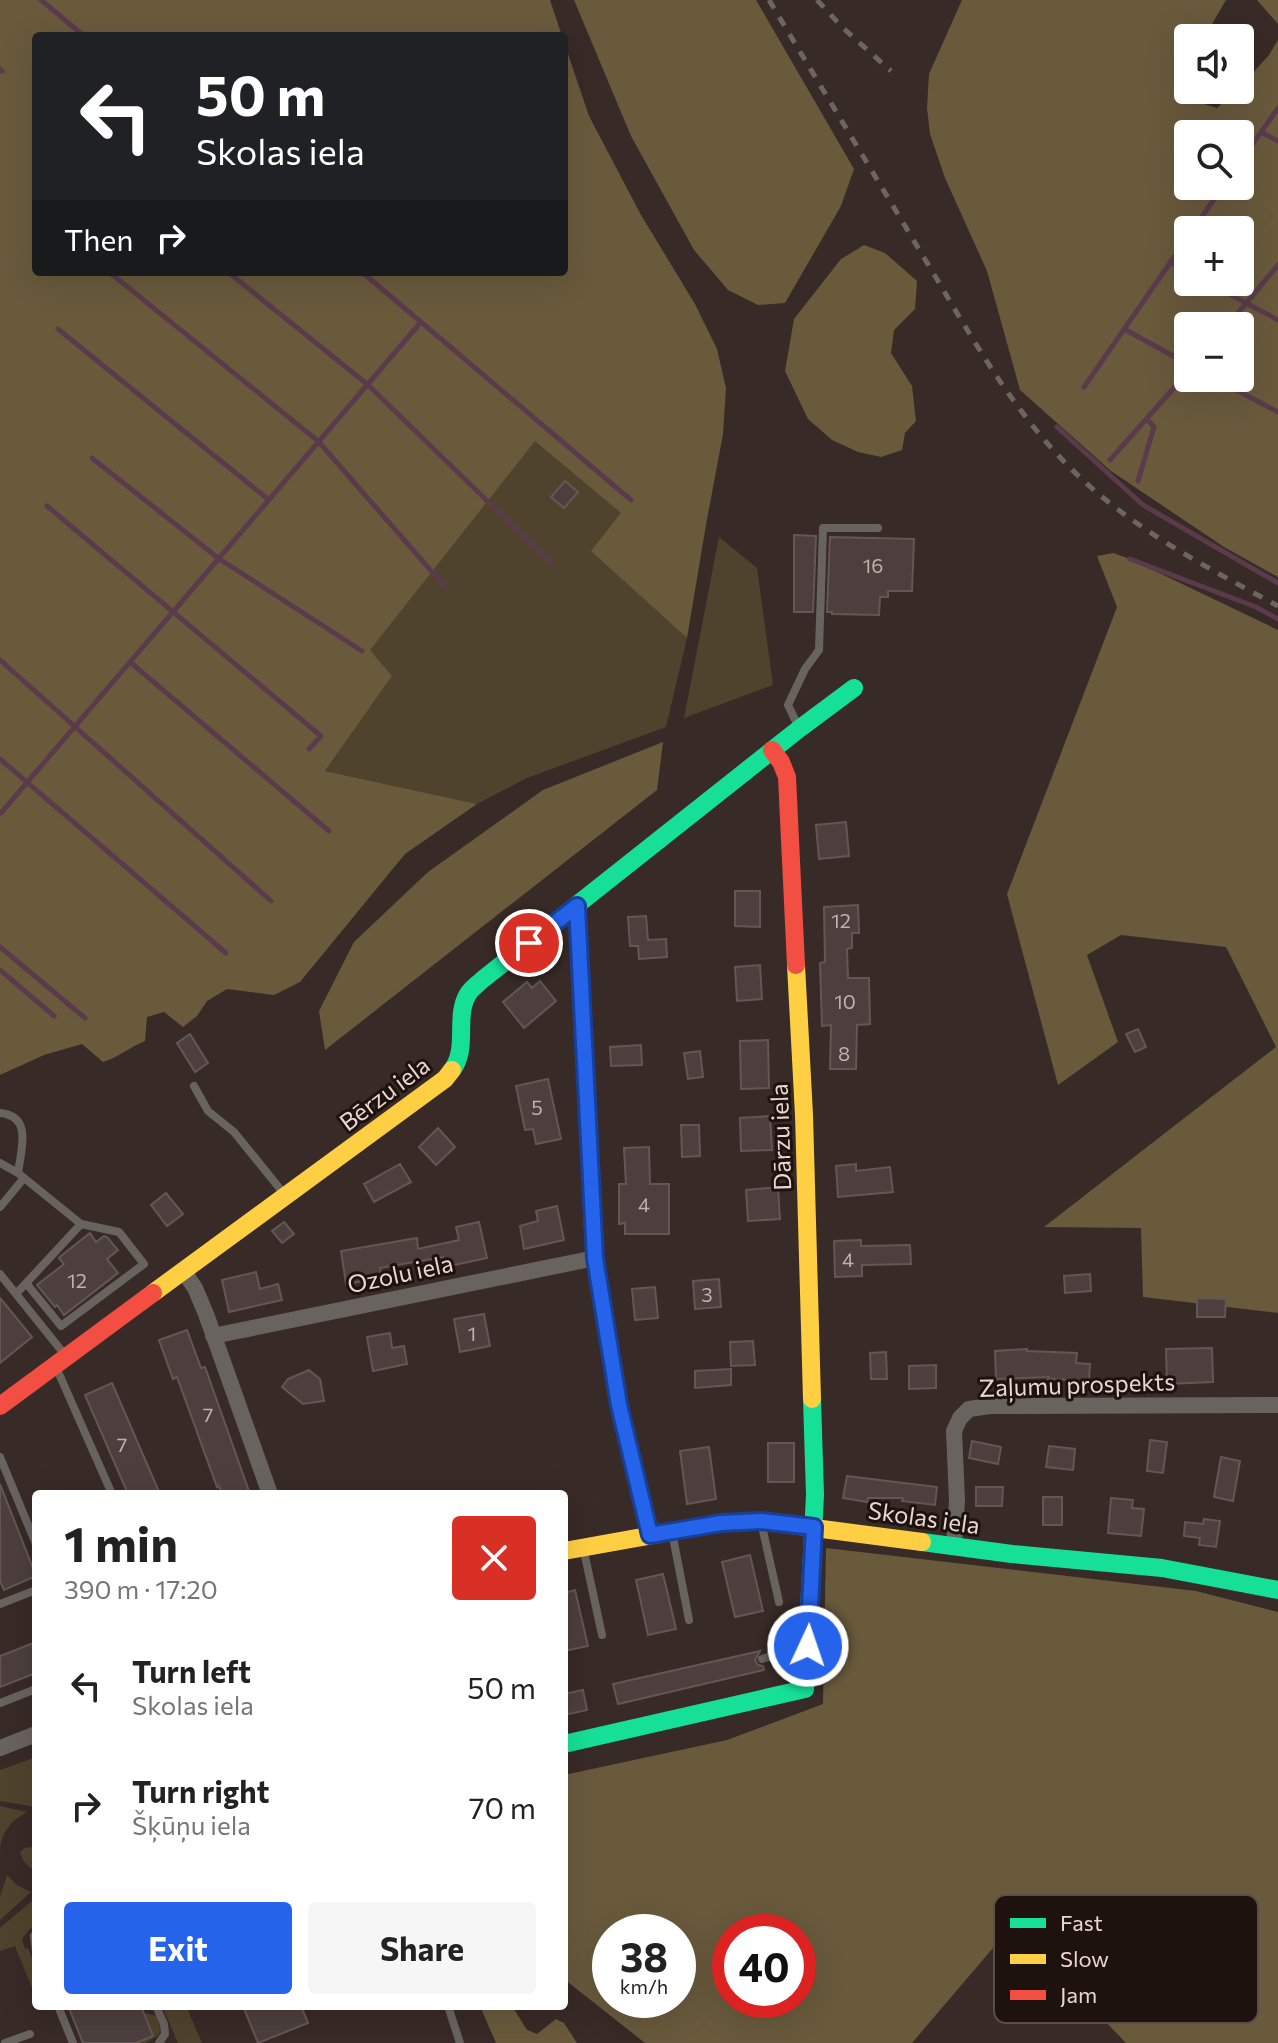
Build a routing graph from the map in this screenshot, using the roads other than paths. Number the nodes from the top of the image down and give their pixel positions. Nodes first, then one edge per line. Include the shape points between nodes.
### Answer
1 (878, 528) dead end
2 (854, 688) dead end
3 (799, 729) junction
4 (772, 750) junction
5 (577, 906) junction
6 (194, 1086) dead end
7 (0, 1113) edge
8 (0, 1163) edge
9 (21, 1176) junction
10 (286, 1197) junction
11 (0, 1207) edge
12 (81, 1224) junction
13 (595, 1258) junction
14 (184, 1272) junction
15 (0, 1274) edge
16 (26, 1283) junction
17 (16, 1294) junction
18 (213, 1336) junction
19 (60, 1360) junction
20 (1278, 1405) edge
21 (0, 1406) edge
22 (0, 1457) edge
23 (110, 1490) edge
24 (269, 1490) edge
25 (761, 1521) junction
26 (814, 1527) junction
27 (672, 1531) junction
28 (32, 1534) edge
29 (650, 1535) junction
30 (954, 1545) junction
31 (583, 1547) junction
32 (568, 1550) edge
33 (1278, 1590) edge
34 (32, 1592) edge
35 (779, 1602) dead end
36 (0, 1604) edge
37 (689, 1620) dead end
38 (602, 1635) dead end
39 (808, 1646) junction
40 (762, 1659) dead end
41 (32, 1691) edge
42 (0, 1703) edge
43 (32, 1736) edge
44 (568, 1743) edge
45 (0, 1748) edge
46 (60, 2010) edge
47 (158, 2010) edge
48 (449, 2010) edge
49 (30, 2034) dead end
50 (5, 2043) edge
51 (73, 2043) edge
52 (159, 2043) edge
53 (460, 2043) edge

1 - 3 lane via 823,528 819,650 788,705
2 - 3 street, Bērzu iela
3 - 4 street, Bērzu iela
4 - 5 street, Bērzu iela
4 - 26 street, Dārzu iela via 787,777 804,1131
5 - 10 street, Bērzu iela via 468,993 461,1048 445,1079
5 - 13 street
6 - 10 lane via 208,1111 234,1132
7 - 9 lane via 22,1125
8 - 9 lane
9 - 11 lane
9 - 12 lane
10 - 14 street, Bērzu iela
12 - 16 lane
12 - 16 lane via 119,1232 144,1264 61,1326
13 - 18 street, Ozolu iela
13 - 29 street via 619,1405
14 - 18 street
14 - 19 street, Bērzu iela
15 - 17 lane
16 - 17 lane
17 - 19 lane
18 - 24 street
19 - 21 street, Bērzu iela
19 - 23 lane
20 - 30 street, Zaļumu prospekts via 969,1409 954,1431
22 - 28 lane
25 - 26 street, Skolas iela
25 - 27 street, Skolas iela
25 - 35 lane
26 - 30 street, Skolas iela
26 - 39 street, Dārzu iela
27 - 29 street, Skolas iela
27 - 37 lane
29 - 31 street, Skolas iela
30 - 33 street, Skolas iela via 1162,1568
31 - 32 street, Skolas iela
31 - 38 lane
34 - 36 lane
39 - 40 lane
39 - 44 street, Dārzu iela via 805,1689
41 - 42 lane
43 - 45 street
46 - 51 lane
47 - 52 lane via 165,2034
48 - 53 lane
49 - 50 lane

